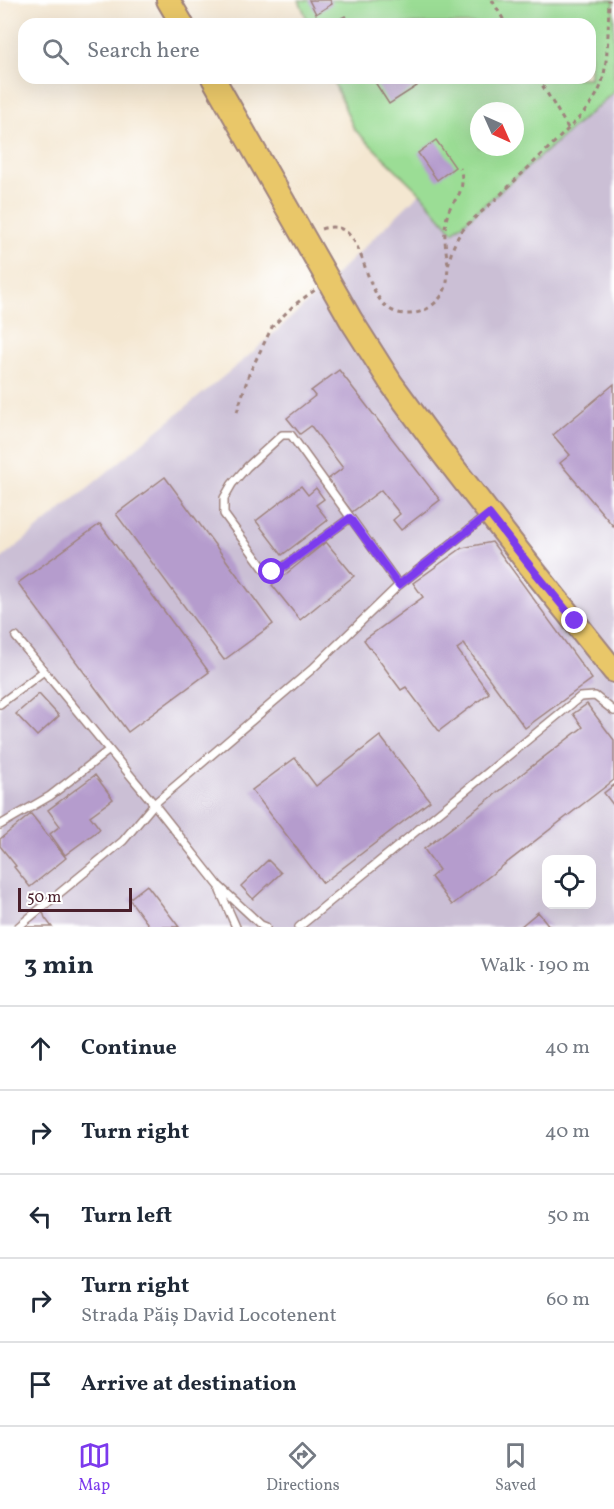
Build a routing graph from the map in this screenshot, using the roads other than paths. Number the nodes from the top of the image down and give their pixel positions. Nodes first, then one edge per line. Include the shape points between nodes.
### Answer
1 (168, 0) edge
2 (178, 18) edge
3 (216, 84) edge
4 (489, 514) junction
5 (350, 518) junction
6 (399, 585) junction
7 (16, 636) dead end
8 (44, 671) junction
9 (614, 671) edge
10 (0, 704) edge
11 (614, 711) edge
12 (109, 750) junction
13 (154, 804) junction
14 (0, 825) edge
15 (219, 886) junction
16 (18, 927) edge
17 (236, 927) edge
18 (266, 927) edge
19 (299, 927) edge

1 - 2 main road
3 - 4 main road via 351,320 391,383
4 - 6 lane
4 - 9 main road
5 - 5 lane via 272,572 265,570 224,514 224,498 232,484 282,435 291,435
5 - 6 lane
6 - 13 lane via 311,670
7 - 8 lane
8 - 10 lane
8 - 12 lane
11 - 19 lane via 595,696 580,697
12 - 13 lane
12 - 14 lane via 50,796
13 - 15 lane
13 - 16 lane via 123,841
15 - 17 lane
15 - 18 lane

